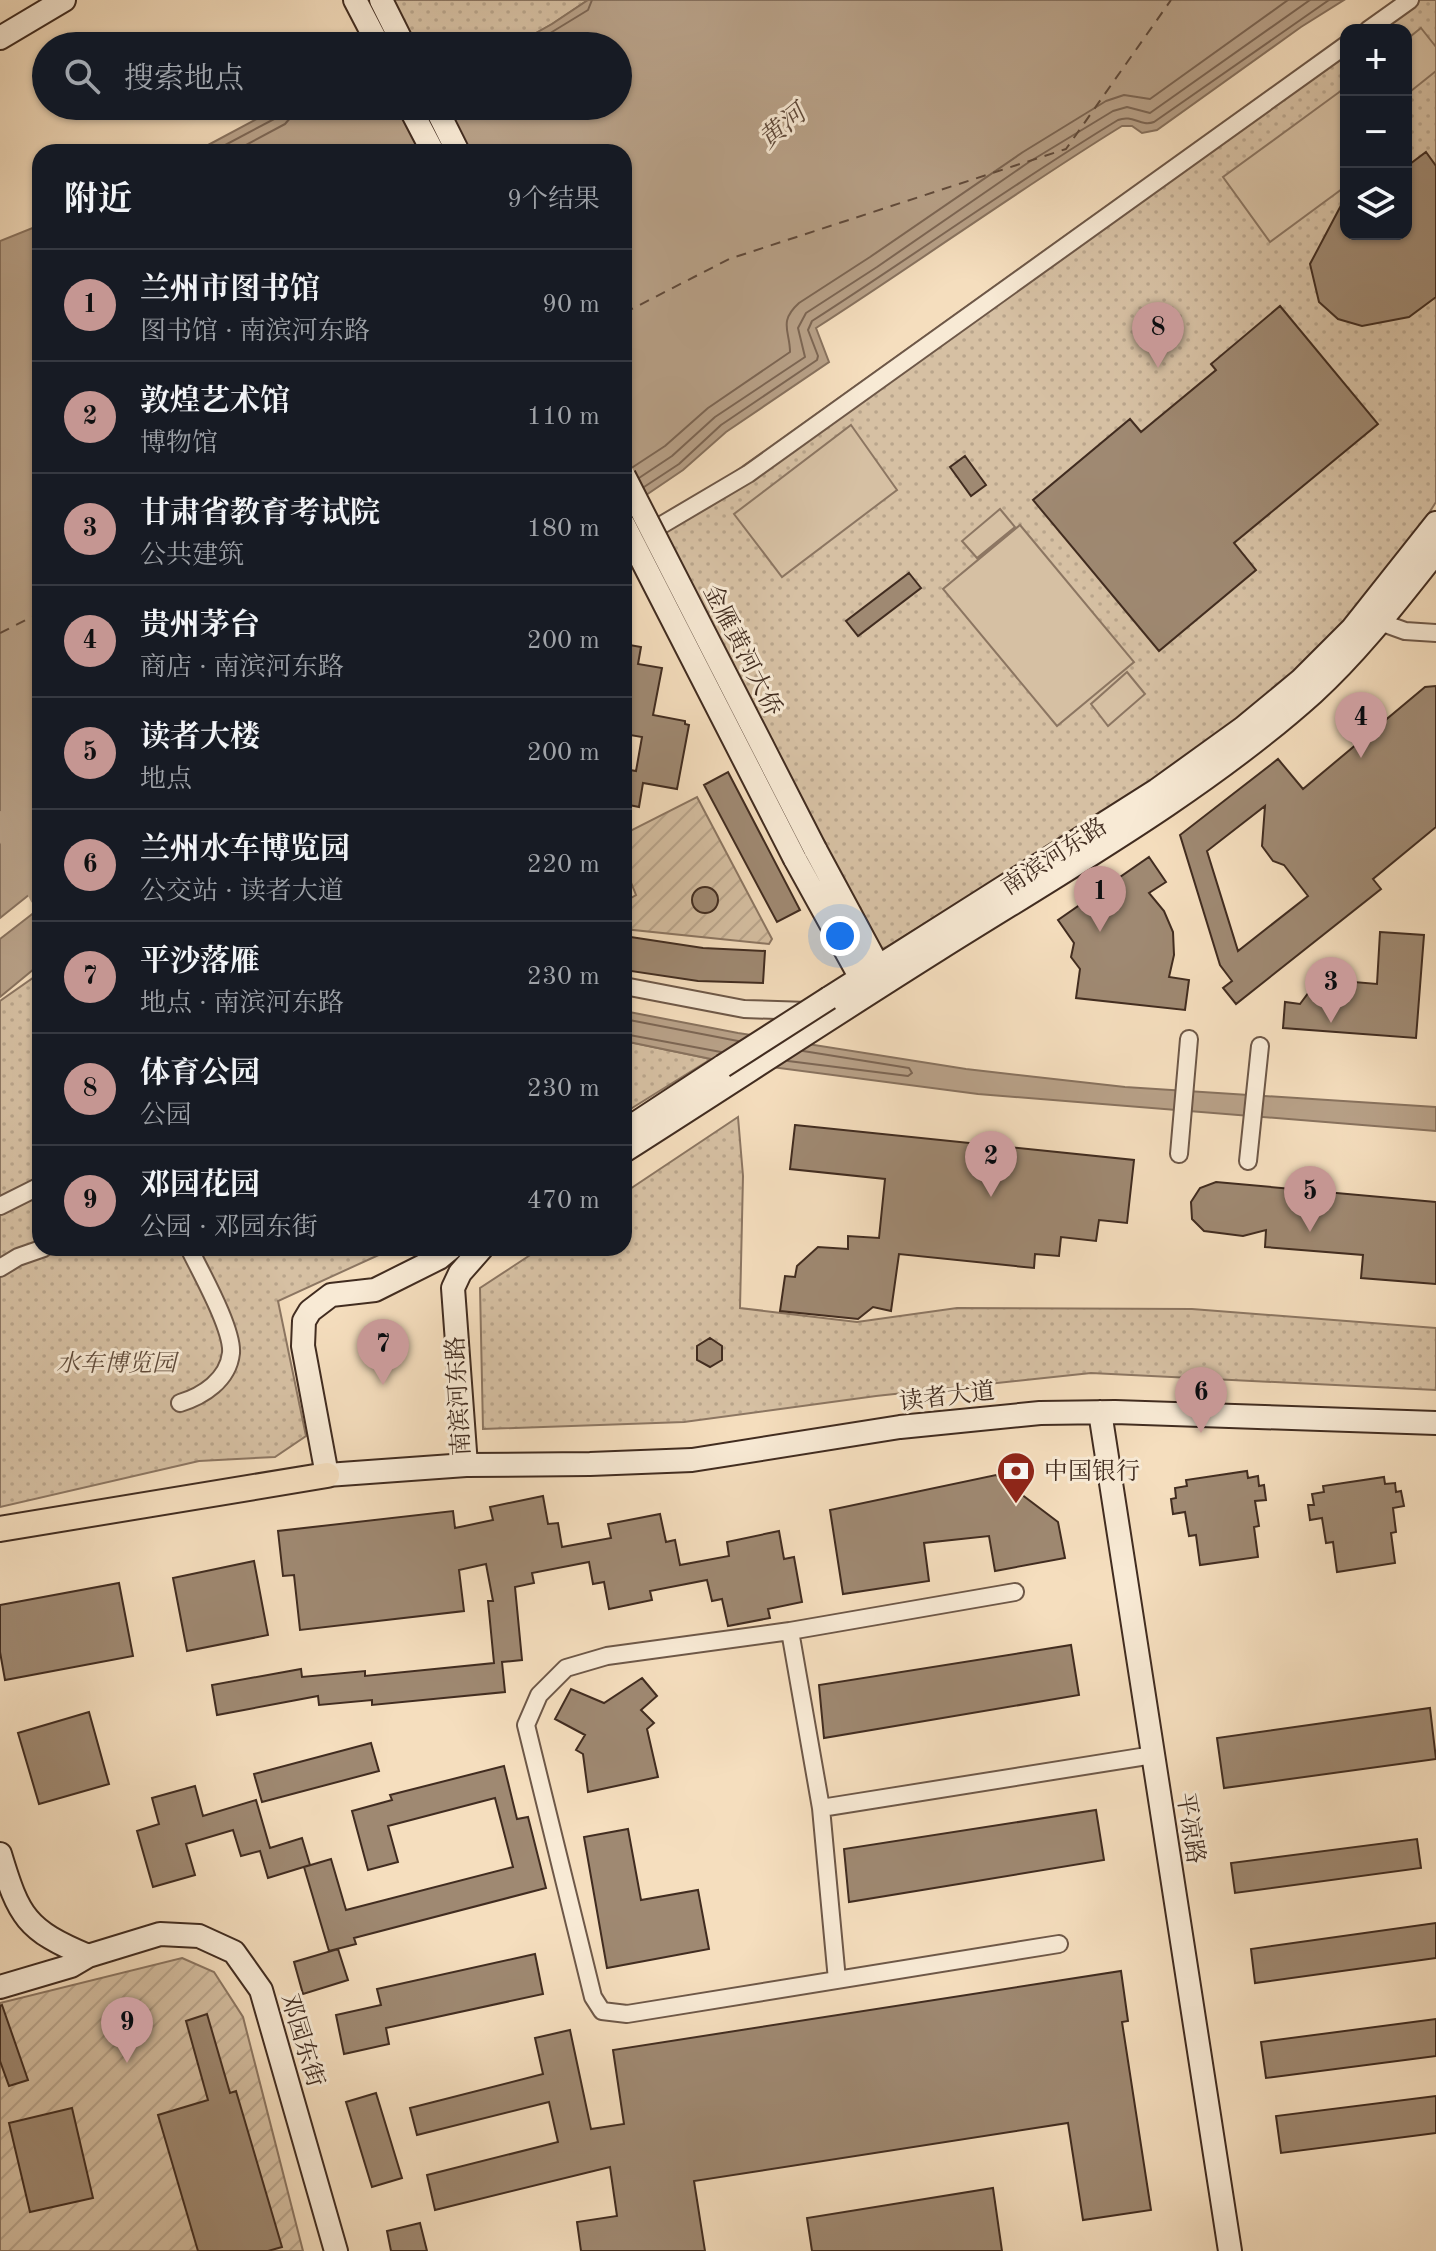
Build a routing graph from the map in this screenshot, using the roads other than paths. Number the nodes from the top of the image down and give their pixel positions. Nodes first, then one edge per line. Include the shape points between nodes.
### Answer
1 (64, 0) edge
2 (355, 0) edge
3 (381, 0) edge
4 (1410, 0) edge
5 (1376, 24) edge
6 (372, 32) edge
7 (397, 32) edge
8 (0, 38) edge
9 (1340, 49) edge
10 (416, 120) edge
11 (442, 120) edge
12 (429, 144) edge
13 (454, 144) edge
14 (632, 493) edge
15 (1436, 523) edge
16 (632, 540) edge
17 (632, 542) edge
18 (1436, 552) edge
19 (1380, 622) junction
20 (1436, 633) edge
21 (805, 854) junction
22 (874, 980) junction
23 (632, 988) edge
24 (833, 1005) junction
25 (1189, 1039) dead end
26 (1260, 1046) dead end
27 (727, 1073) junction
28 (632, 1126) edge
29 (632, 1145) edge
30 (1180, 1147) dead end
31 (1248, 1154) dead end
32 (32, 1190) edge
33 (0, 1206) edge
34 (32, 1252) edge
35 (193, 1256) edge
36 (441, 1256) edge
37 (475, 1256) edge
38 (0, 1268) edge
39 (180, 1403) dead end
40 (1100, 1412) junction
41 (1436, 1423) edge
42 (466, 1465) junction
43 (327, 1475) junction
44 (0, 1529) edge
45 (1015, 1592) dead end
46 (790, 1631) junction
47 (1153, 1755) junction
48 (821, 1808) junction
49 (0, 1854) edge
50 (5, 1898) edge
51 (1059, 1944) dead end
52 (88, 1956) junction
53 (837, 1980) junction
54 (0, 1987) edge
55 (336, 2251) edge
56 (1230, 2251) edge

1 - 8 main road
2 - 6 main road
3 - 7 main road
4 - 5 street
9 - 17 street via 748,474
10 - 12 main road
11 - 13 main road
14 - 21 main road, 金雁黄河大侨, bridge
15 - 22 main road, 南滨河东路 via 1352,629 1243,728
16 - 21 main road, 金雁黄河大侨, bridge
18 - 19 main road, 南滨河东路
19 - 20 street via 1405,631
19 - 22 main road, 南滨河东路 via 1313,693 1167,804
21 - 22 main road
22 - 24 main road, 南滨河东路
23 - 24 street via 744,1009
24 - 27 main road, 南滨河东路, bridge
25 - 30 street
26 - 31 street
27 - 28 main road, 南滨河东路
27 - 29 main road, 南滨河东路
32 - 33 street
34 - 38 street
35 - 39 street via 224,1322 231,1353 221,1378 200,1397
36 - 43 main road via 375,1290 331,1295 304,1321 303,1346
37 - 42 main road, 南滨河东路 via 453,1288
40 - 41 main road, 读者大道
40 - 42 main road, 读者大道 via 958,1420 692,1460
40 - 47 main road, 平凉路
42 - 43 main road, 南滨河东路
43 - 44 main road, 南滨河东路
45 - 46 street
46 - 48 street
46 - 53 street via 607,1656 566,1668 539,1695 526,1725 593,1997 602,2011 627,2014
47 - 48 street
47 - 56 main road, 平凉路
48 - 53 street
49 - 50 main road
50 - 52 main road via 35,1929
51 - 53 street
52 - 54 main road, 邓园东街
52 - 55 main road, 邓园东街 via 160,1934 199,1936 234,1952 261,1990

